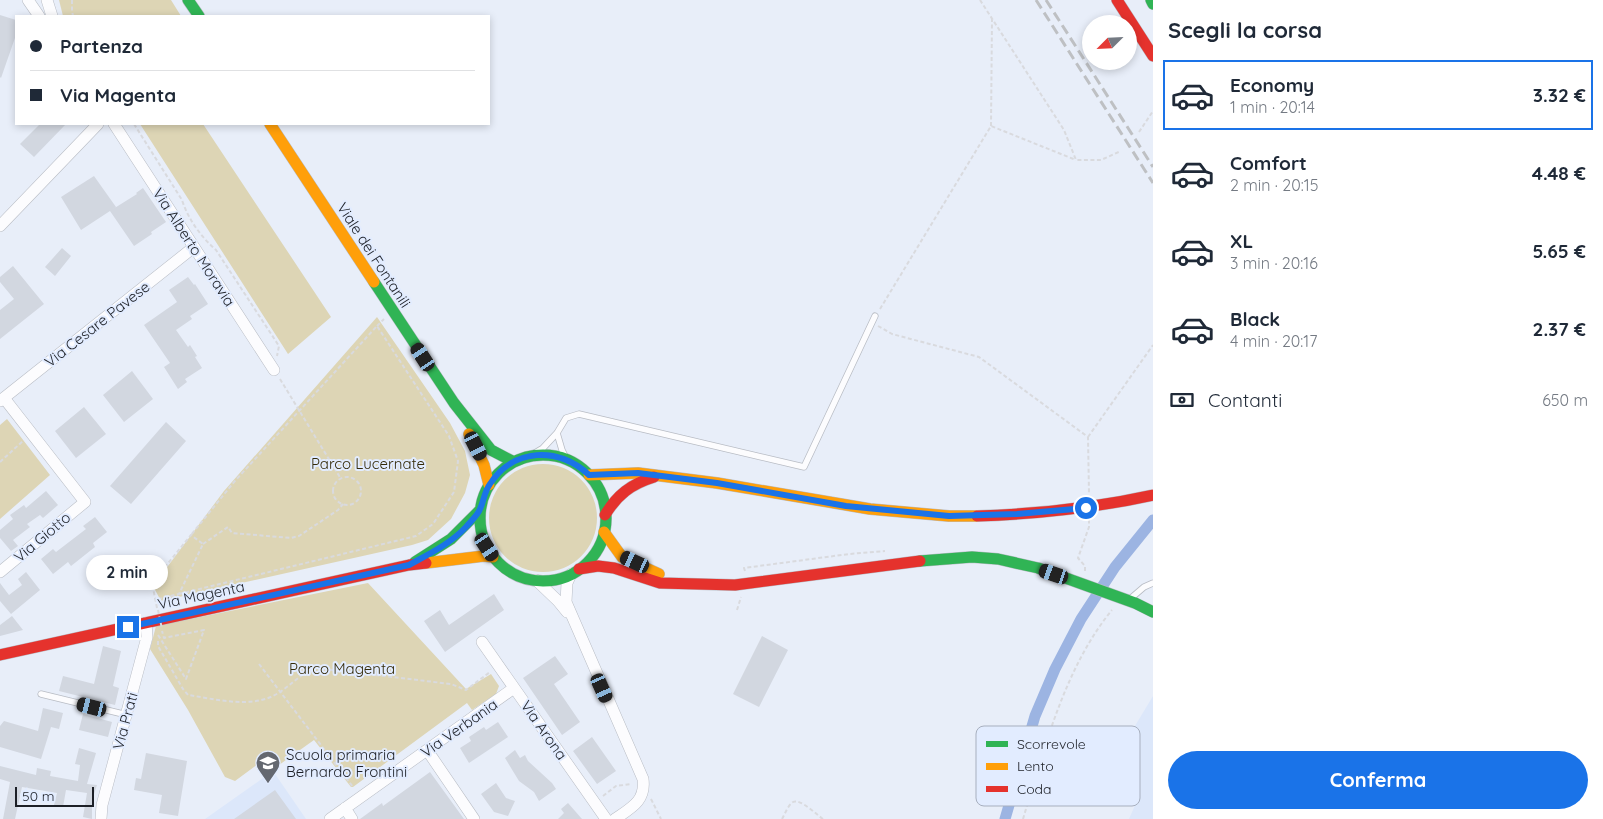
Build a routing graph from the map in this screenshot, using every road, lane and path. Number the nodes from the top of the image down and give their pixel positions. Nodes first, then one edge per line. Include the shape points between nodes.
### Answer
1 (28, 0) edge
2 (47, 0) edge
3 (72, 0) edge
4 (188, 0) edge
5 (980, 0) edge
6 (1117, 0) edge
7 (1151, 0) edge
8 (1153, 4) edge
9 (38, 15) edge
10 (52, 15) edge
11 (73, 15) edge
12 (198, 15) edge
13 (992, 18) junction
14 (1153, 56) edge
15 (1153, 111) edge
16 (97, 125) edge
17 (115, 125) edge
18 (135, 125) edge
19 (271, 125) edge
20 (990, 126) junction
21 (1139, 132) dead end
22 (1121, 151) dead end
23 (1076, 160) junction
24 (0, 226) edge
25 (194, 247) junction
26 (875, 316) joint
27 (872, 322) junction
28 (1153, 345) edge
29 (274, 370) junction
30 (2, 399) edge
31 (454, 403) junction
32 (300, 411) junction
33 (31, 433) junction
34 (558, 433) junction
35 (1088, 437) junction
36 (528, 457) junction
37 (567, 460) junction
38 (0, 462) edge
39 (514, 462) junction
40 (589, 475) junction
41 (656, 476) junction
42 (341, 479) junction
43 (489, 485) junction
44 (1153, 495) edge
45 (1089, 501) dead end
46 (343, 504) junction
47 (480, 510) junction
48 (605, 515) junction
49 (1089, 518) dead end
50 (604, 532) junction
51 (192, 536) junction
52 (203, 544) junction
53 (493, 556) junction
54 (409, 565) junction
55 (575, 571) junction
56 (0, 572) edge
57 (1085, 579) junction
58 (536, 580) junction
59 (1153, 582) edge
60 (686, 584) junction
61 (179, 594) junction
62 (158, 599) dead end
63 (1125, 599) junction
64 (157, 606) dead end
65 (1153, 606) edge
66 (158, 610) dead end
67 (1153, 612) edge
68 (571, 617) junction
69 (146, 622) junction
70 (162, 629) dead end
71 (164, 638) dead end
72 (482, 642) dead end
73 (0, 655) edge
74 (259, 664) dead end
75 (493, 670) dead end
76 (514, 688) junction
77 (280, 692) junction
78 (42, 694) dead end
79 (126, 715) junction
80 (1053, 726) edge
81 (427, 750) junction
82 (643, 779) junction
83 (353, 787) dead end
84 (643, 793) junction
85 (594, 802) junction
86 (1027, 806) edge
87 (345, 808) junction
88 (101, 819) edge
89 (330, 819) edge
90 (352, 819) edge
91 (474, 819) edge
92 (606, 819) edge
93 (614, 819) edge
94 (661, 819) edge
95 (782, 819) edge
96 (824, 819) edge
97 (1023, 819) edge

1 - 9 street
2 - 10 street
3 - 11 path
4 - 12 main road
5 - 13 path
6 - 14 main road
7 - 8 main road
13 - 20 path
13 - 23 path via 1064,130
15 - 21 path
16 - 24 street
17 - 25 street, Via Alberto Moravia
18 - 29 path via 182,200 185,211 206,242 216,250 279,346
19 - 31 main road, Viale dei Fontanili
20 - 23 path
20 - 26 path
22 - 23 path via 1101,160
25 - 29 street, Via Alberto Moravia
25 - 30 street, Via Cesare Pavese
26 - 27 lane
27 - 34 lane via 804,467 588,415 566,418
27 - 35 path via 892,334 980,357
28 - 35 path
29 - 32 path
30 - 33 street
31 - 39 main road, Viale dei Fontanili via 491,450
31 - 43 main road, Viale dei Fontanili via 483,460
32 - 42 path
32 - 51 path via 234,482
32 - 61 path via 377,326 449,436 458,461 454,492 433,524 416,536
33 - 38 path
33 - 56 street, Via Giotto via 85,502
34 - 36 lane
34 - 37 lane
35 - 45 path
36 - 37 main road via 547,455
36 - 39 main road
37 - 40 main road
39 - 43 main road via 499,472
40 - 41 main road via 630,473
40 - 48 main road via 602,497
41 - 44 main road, bridge via 862,508 949,516 1069,510
41 - 48 main road via 627,487
42 - 46 path via 334,488 334,494
42 - 46 path via 357,481 361,492 355,503
43 - 47 main road
46 - 52 path via 299,536 232,533 228,527
47 - 53 main road via 482,535
47 - 54 main road, Via Magenta via 450,542
48 - 50 main road
49 - 57 path via 1078,558 1085,566
50 - 55 main road via 594,555
50 - 60 main road via 622,556
51 - 52 path
51 - 64 path via 152,583
52 - 61 path
53 - 54 main road, Via Magenta
53 - 58 main road via 510,572
54 - 69 main road, Via Magenta
55 - 58 main road via 550,580
55 - 60 main road via 598,566 660,583
55 - 68 street via 567,583 566,602
57 - 60 main road via 998,559 972,557 735,585
57 - 63 main road
58 - 68 street
59 - 63 lane
61 - 62 path
63 - 65 main road
63 - 67 main road
63 - 80 path via 1099,626 1075,668
66 - 70 path, bridge
68 - 82 street
69 - 73 main road, Via Magenta
69 - 79 street, Via Prati via 147,637
71 - 77 path via 204,630 186,679 158,634 158,646 188,695 248,703
72 - 76 street, Via Arona
74 - 77 path
75 - 77 path via 466,690 451,684 316,668
76 - 81 street, Via Verbania
76 - 85 street, Via Arona
77 - 83 path
78 - 79 lane
79 - 88 street, Via Prati
81 - 87 street, Via Verbania
81 - 91 street
82 - 84 street
82 - 85 path via 616,786
84 - 93 street via 639,801
84 - 94 path via 652,800
85 - 92 street, Via Arona
86 - 97 path
87 - 89 street, Via Verbania
87 - 90 street
95 - 96 path via 796,801

